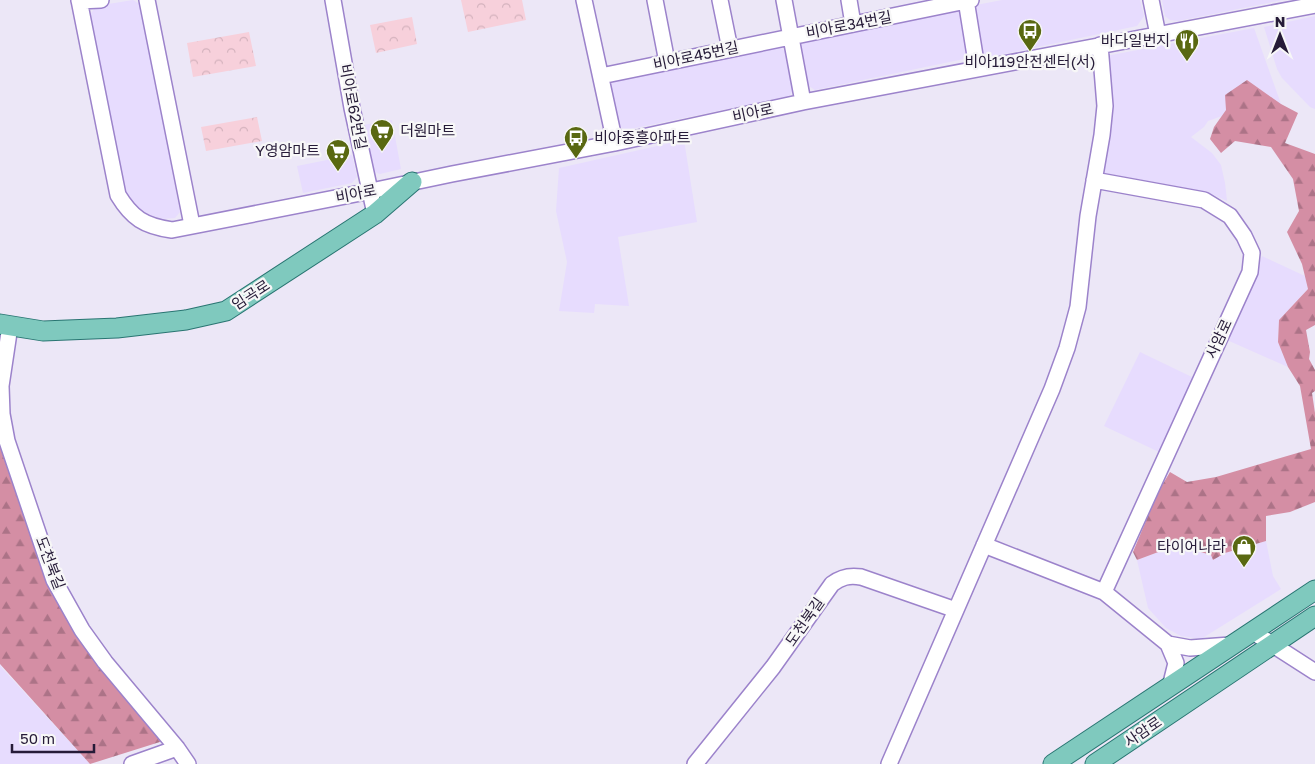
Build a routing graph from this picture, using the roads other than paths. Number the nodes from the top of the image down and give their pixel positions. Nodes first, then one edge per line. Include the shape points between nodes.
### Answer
1 (79, 0) edge
2 (101, 0) edge
3 (147, 0) edge
4 (333, 0) edge
5 (584, 0) edge
6 (655, 0) edge
7 (720, 0) edge
8 (784, 0) edge
9 (848, 0) edge
10 (968, 0) edge
11 (1151, 0) edge
12 (1315, 5) edge
13 (908, 7) edge
14 (854, 24) junction
15 (1158, 35) junction
16 (791, 36) junction
17 (1100, 45) junction
18 (730, 50) junction
19 (667, 62) junction
20 (977, 68) junction
21 (601, 76) junction
22 (803, 102) junction
23 (615, 143) junction
24 (1094, 180) junction
25 (412, 182) junction
26 (371, 191) junction
27 (375, 214) junction
28 (192, 225) junction
29 (5, 325) edge
30 (984, 545) junction
31 (1315, 590) edge
32 (1104, 592) junction
33 (956, 610) junction
34 (1315, 616) edge
35 (1253, 632) junction
36 (1168, 644) junction
37 (1230, 645) junction
38 (1273, 645) junction
39 (1315, 672) edge
40 (1170, 687) junction
41 (177, 748) junction
42 (132, 764) edge
43 (188, 764) edge
44 (695, 764) edge
45 (889, 764) edge
46 (1053, 764) edge
47 (1094, 764) edge

1 - 2 street
1 - 28 street, 비아로 via 118,195 126,209 155,228 172,230
3 - 28 street
4 - 26 street, 비아로62번길
5 - 21 street
6 - 19 street
7 - 18 street
8 - 16 street, 비아로34번길
9 - 14 street
10 - 13 street, 비아로34번길
10 - 20 street
11 - 15 street
12 - 15 street, 비아로
13 - 14 street, 비아로34번길
14 - 16 street, 비아로34번길
15 - 17 street, 비아로
16 - 18 street, 비아로45번길
16 - 22 street, 비아로34번길
17 - 20 street, 비아로
17 - 24 street via 1105,106
18 - 19 street, 비아로45번길
19 - 21 street, 비아로45번길
20 - 22 street, 비아로
21 - 23 street
22 - 23 street, 비아로
23 - 25 street, 비아로
24 - 30 street via 1078,308 1067,348
24 - 32 street, 사암로 via 1204,200 1230,216 1252,253 1250,272
25 - 26 street, 비아로
25 - 27 main road, 임곡로
26 - 27 street, 비아로62번길
26 - 28 street, 비아로
27 - 29 main road, 임곡로 via 226,311 186,320 117,328 43,331
29 - 41 street, 도천북길 via 0,386 7,441 54,580 82,630 105,662
30 - 32 street
30 - 33 street
31 - 35 main road, 사암로
32 - 36 street
33 - 44 street, 도천북길 via 861,577 838,579
33 - 45 street
34 - 38 main road, 사암로
35 - 37 main road, 사암로
35 - 38 street
36 - 37 street, 사암로 via 1190,648
36 - 40 street via 1176,663
37 - 40 main road, 사암로
38 - 39 street
38 - 47 main road, 사암로
40 - 46 main road, 사암로
41 - 42 street
41 - 43 street, 도천북길

